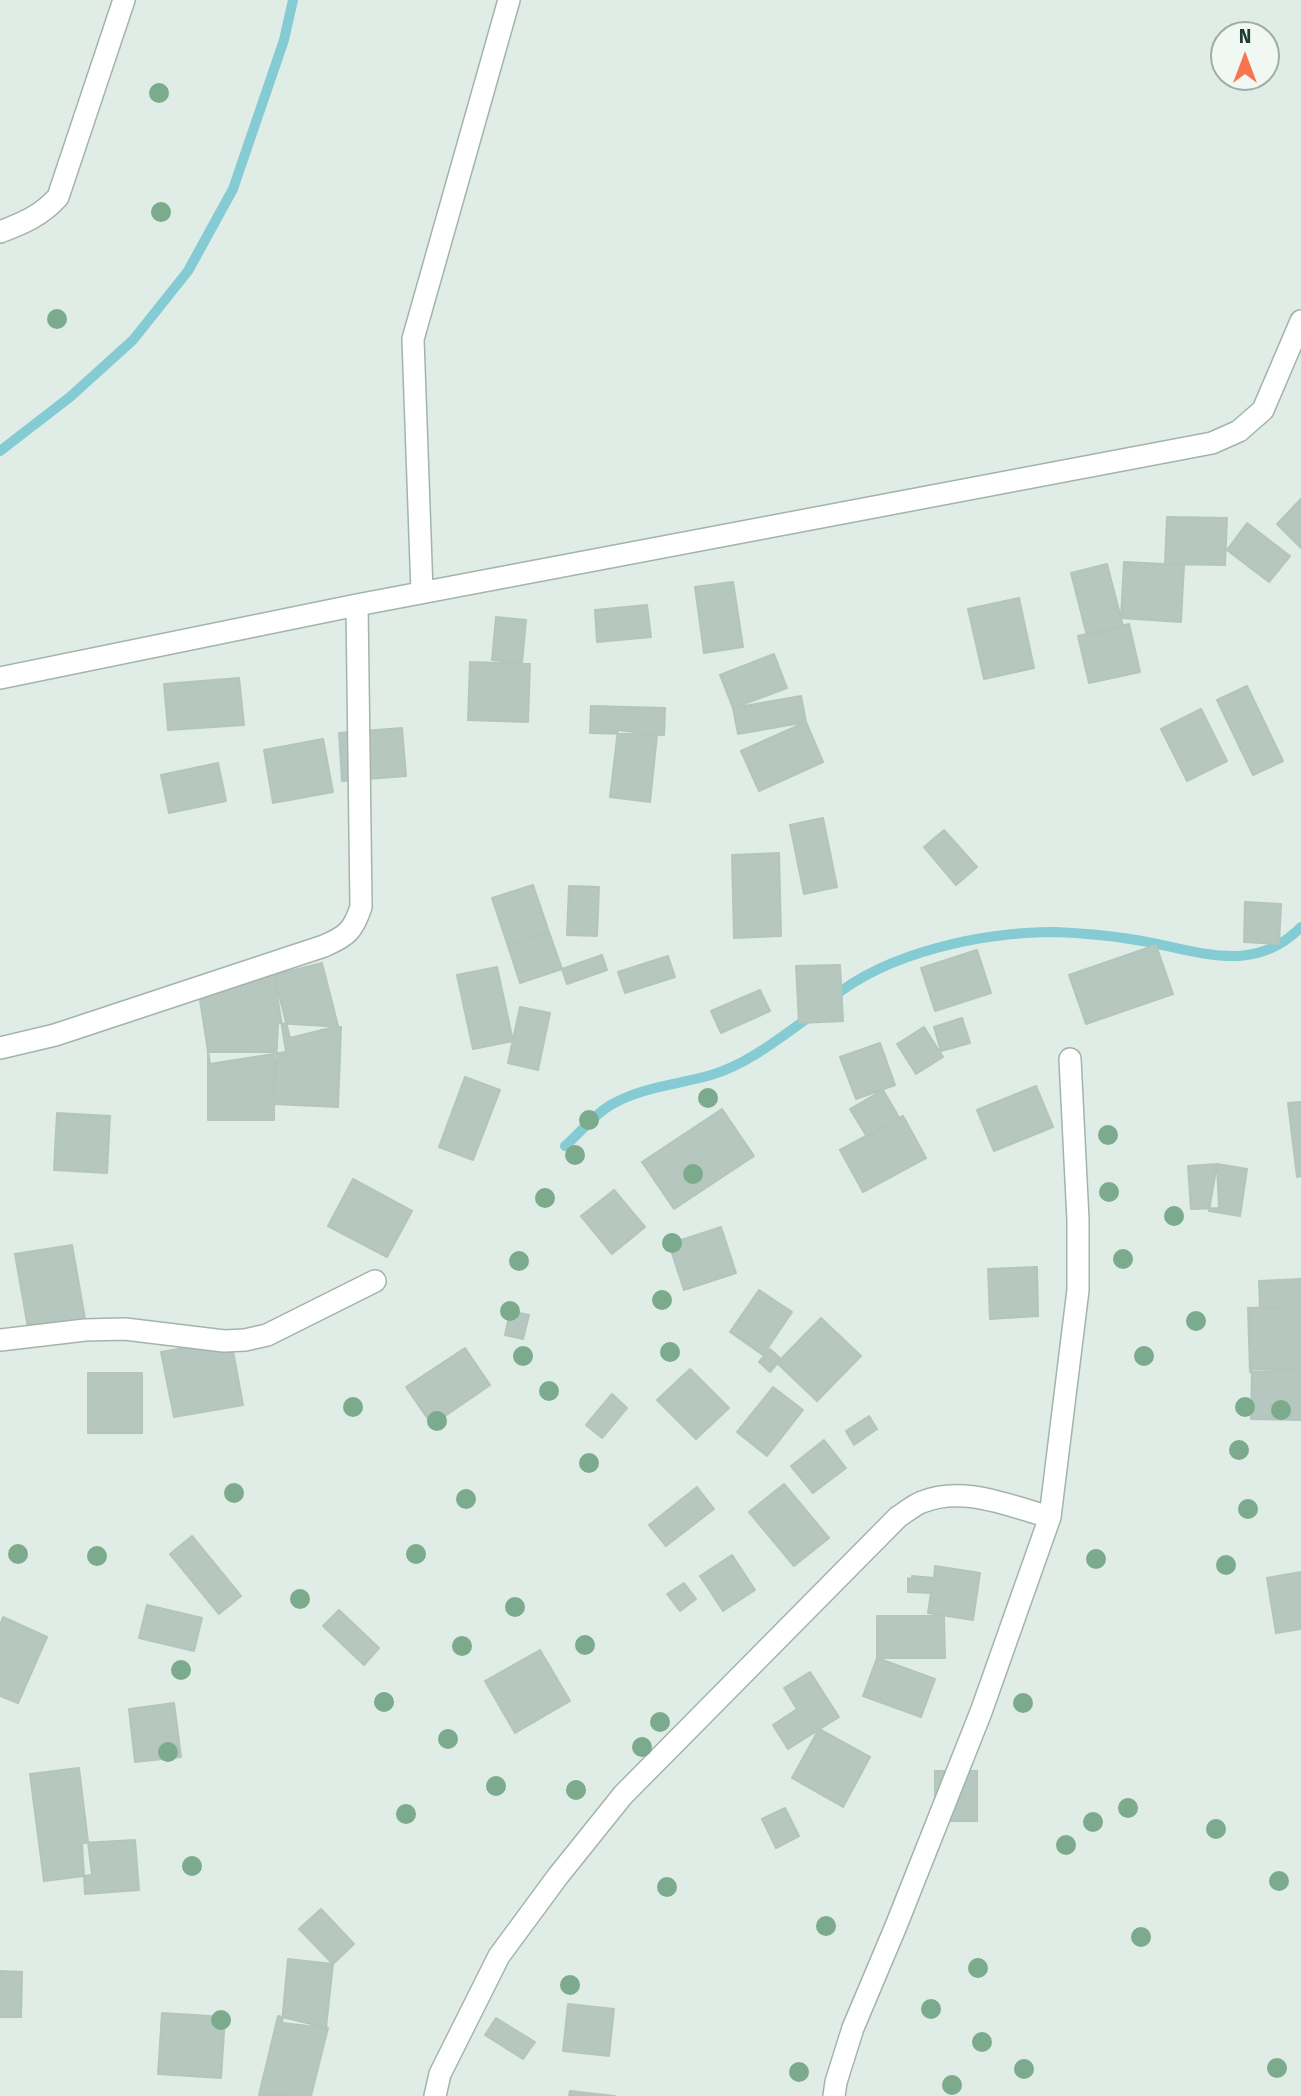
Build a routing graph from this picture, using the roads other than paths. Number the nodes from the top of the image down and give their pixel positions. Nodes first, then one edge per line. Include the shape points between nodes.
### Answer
1 (124, 0) edge
2 (509, 0) edge
3 (0, 232) edge
4 (1301, 321) edge
5 (422, 592) junction
6 (357, 604) junction
7 (0, 678) edge
8 (0, 1048) edge
9 (1070, 1059) dead end
10 (375, 1281) dead end
11 (0, 1340) edge
12 (1050, 1517) junction
13 (435, 2096) edge
14 (834, 2096) edge

1 - 3 street via 58,197 46,211
2 - 5 street via 413,339
4 - 5 street via 1263,410 1240,431 1212,443
5 - 6 street
6 - 7 street
6 - 8 street via 361,907 355,926 343,938 324,946 55,1035
9 - 12 street via 1078,1290
10 - 11 street via 267,1335 245,1340 125,1329
12 - 13 street via 973,1496 946,1496 921,1502 898,1517 623,1796 558,1876 499,1956 440,2074
12 - 14 street via 981,1712 853,2028

